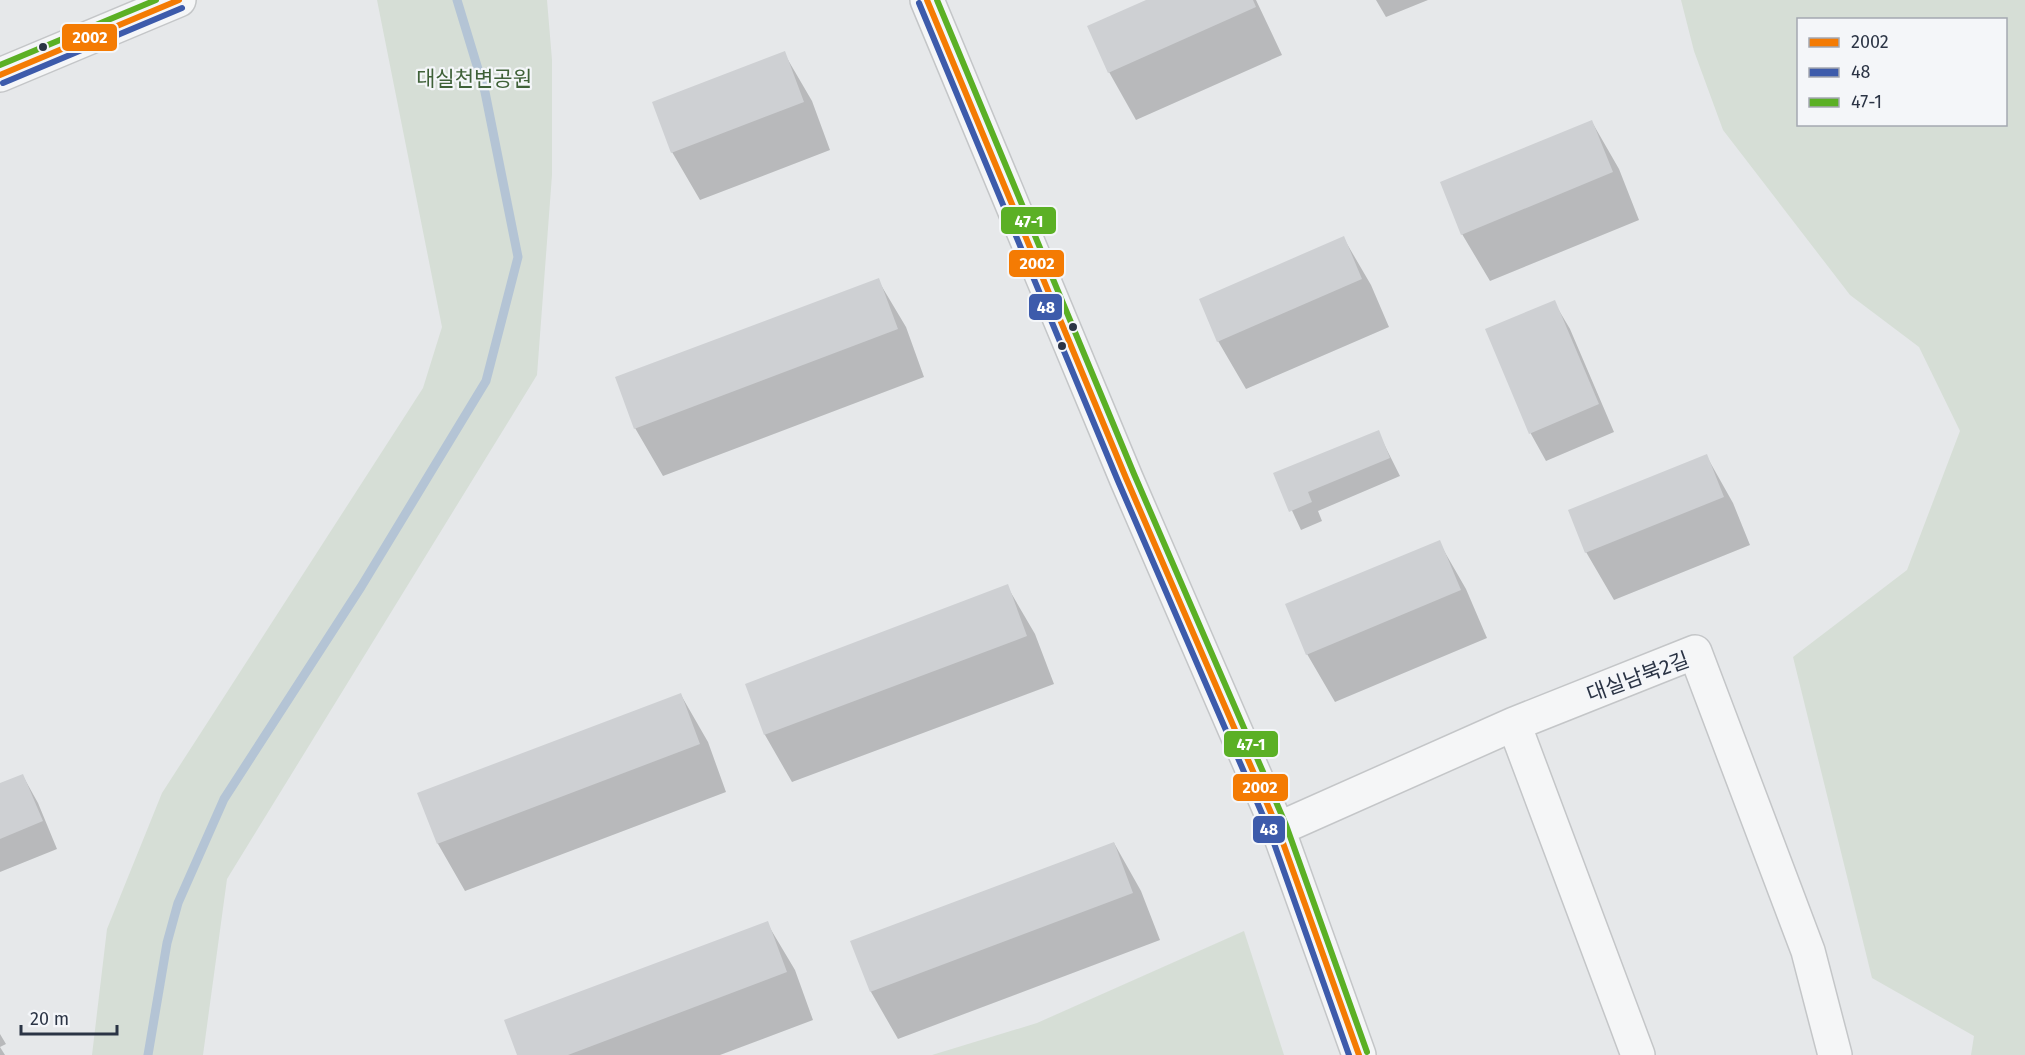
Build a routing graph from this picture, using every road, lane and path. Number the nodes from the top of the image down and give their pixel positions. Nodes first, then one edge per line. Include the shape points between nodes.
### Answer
1 (179, 0) edge
2 (927, 0) edge
3 (0, 75) edge
4 (1514, 724) junction
5 (1278, 829) junction
6 (1359, 1055) edge
7 (1638, 1055) edge
8 (1835, 1055) edge

1 - 3 street
2 - 5 street via 1126,478
4 - 5 street
4 - 7 street
4 - 8 street, 대실남북2길 via 1695,652 1808,951
5 - 6 street

